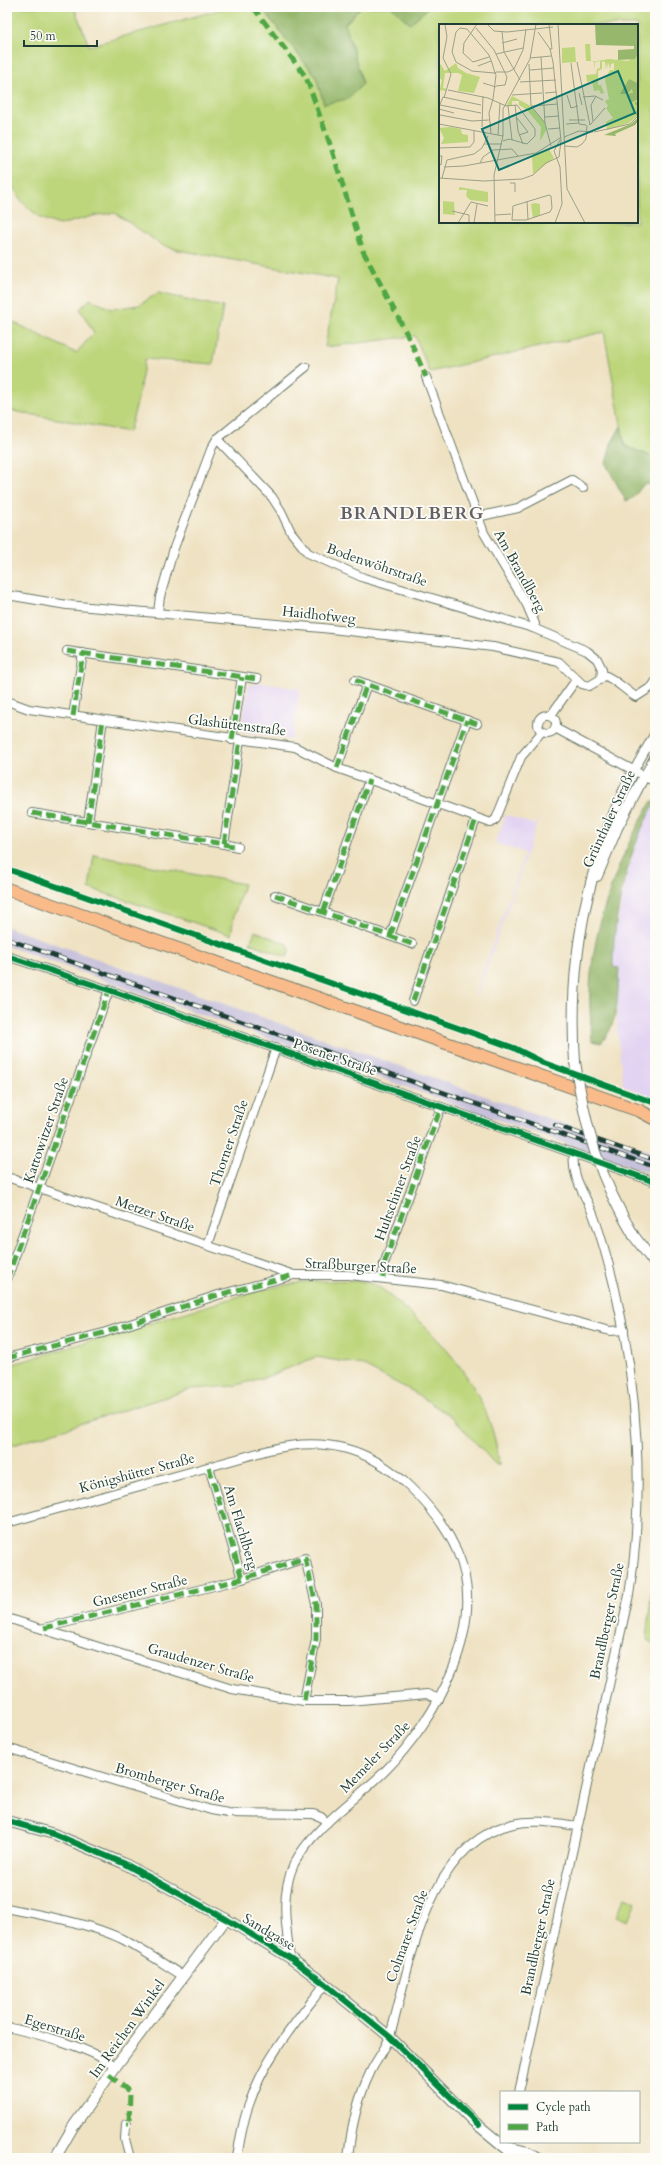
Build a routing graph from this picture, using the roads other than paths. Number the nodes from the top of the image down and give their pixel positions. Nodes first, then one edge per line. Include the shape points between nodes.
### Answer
1 (306, 367) dead end
2 (426, 377) dead end
3 (217, 439) junction
4 (583, 488) dead end
5 (477, 517) junction
6 (7, 595) edge
7 (158, 612) junction
8 (533, 628) junction
9 (67, 651) dead end
10 (83, 653) junction
11 (602, 674) junction
12 (242, 677) junction
13 (257, 679) dead end
14 (355, 680) dead end
15 (576, 680) junction
16 (655, 682) edge
17 (368, 684) junction
18 (7, 701) edge
19 (551, 715) junction
20 (73, 716) junction
21 (103, 720) junction
22 (467, 720) junction
23 (477, 724) dead end
24 (555, 728) junction
25 (542, 732) junction
26 (655, 733) edge
27 (236, 740) junction
28 (655, 756) edge
29 (337, 768) junction
30 (634, 770) junction
31 (644, 776) junction
32 (369, 780) junction
33 (655, 780) edge
34 (437, 804) junction
35 (32, 813) dead end
36 (476, 819) junction
37 (88, 822) junction
38 (224, 844) junction
39 (238, 847) dead end
40 (7, 889) edge
41 (275, 895) dead end
42 (589, 895) junction
43 (323, 912) junction
44 (390, 936) junction
45 (412, 944) dead end
46 (7, 956) edge
47 (109, 990) junction
48 (413, 1000) dead end
49 (276, 1048) junction
50 (441, 1107) junction
51 (655, 1119) edge
52 (574, 1154) junction
53 (7, 1177) edge
54 (655, 1182) edge
55 (39, 1188) junction
56 (208, 1245) junction
57 (655, 1264) edge
58 (294, 1275) junction
59 (383, 1278) junction
60 (7, 1279) edge
61 (624, 1330) junction
62 (7, 1358) edge
63 (274, 1448) joint
64 (209, 1467) junction
65 (7, 1523) edge
66 (242, 1578) junction
67 (7, 1618) edge
68 (44, 1628) junction
69 (439, 1699) junction
70 (304, 1701) junction
71 (7, 1748) edge
72 (7, 1821) edge
73 (327, 1823) junction
74 (577, 1826) junction
75 (7, 1908) edge
76 (226, 1919) junction
77 (290, 1958) junction
78 (183, 1976) junction
79 (325, 1984) junction
80 (7, 2027) edge
81 (390, 2037) junction
82 (116, 2066) junction
83 (519, 2091) edge
84 (126, 2124) dead end
85 (500, 2140) edge
86 (507, 2145) edge
87 (55, 2158) edge
88 (130, 2158) edge
89 (237, 2158) edge
90 (348, 2158) edge
91 (504, 2158) edge
92 (518, 2158) edge
93 (538, 2158) edge

1 - 3 street
2 - 5 street, Am Brandlberg
3 - 7 street via 174,548
3 - 8 street, Bodenwöhrstraße via 272,497 291,532 308,553 364,578
4 - 5 street via 572,480 518,508
5 - 8 street, Am Brandlberg via 526,605 535,624
6 - 7 street, Haidhofweg via 67,605
7 - 15 street, Haidhofweg via 493,647 559,662 566,666
8 - 11 street, Am Brandlberg via 587,651 597,659
9 - 10 street
10 - 12 street
10 - 20 street
11 - 15 street via 600,680 589,686
11 - 16 street via 612,678 636,698
12 - 13 street
12 - 27 street
14 - 17 street
15 - 19 street
17 - 22 street
17 - 29 street
18 - 20 street, Glashüttenstraße via 29,709
19 - 24 street via 555,719
19 - 25 street via 545,714 539,718 537,724
20 - 21 street, Glashüttenstraße
21 - 27 street, Glashüttenstraße
21 - 37 street
22 - 23 street
22 - 34 street
24 - 25 street via 550,732
24 - 30 street
25 - 36 street, Glashüttenstraße via 520,757 496,819 491,823
26 - 30 street, Grünthaler Straße
27 - 29 street, Glashüttenstraße via 294,747
27 - 38 street
28 - 31 street, Grünthaler Straße
29 - 32 street, Glashüttenstraße
30 - 31 street
30 - 42 street, Grünthaler Straße via 622,793 594,866
31 - 33 street
31 - 42 street, Grünthaler Straße via 617,828
32 - 34 street, Glashüttenstraße
32 - 43 street
34 - 36 street, Glashüttenstraße
34 - 44 street
35 - 37 street
36 - 48 street
37 - 38 street
38 - 39 street
40 - 51 main road via 633,1109
41 - 43 street
42 - 57 street, Grünthaler Straße, bridge via 578,945 573,995 575,1062 582,1108 593,1150 607,1185 634,1236
43 - 44 street
44 - 45 street
46 - 47 street, Posener Straße
47 - 49 street, Posener Straße
47 - 55 street, Kattowitzer Straße
49 - 50 street, Posener Straße
49 - 56 street, Thorner Straße
50 - 52 street, Posener Straße
50 - 59 street, Hultschiner Straße via 384,1264
52 - 54 street, Posener Straße
52 - 61 street, Brandlberger Straße via 573,1164 577,1181 595,1221 615,1288
53 - 55 street, Metzer Straße
55 - 56 street, Metzer Straße
55 - 60 street, Kattowitzer Straße
56 - 58 street, Metzer Straße
58 - 59 street, Straßburger Straße via 327,1274
58 - 62 street, Straßburger Straße via 218,1295 103,1333
59 - 61 street, Straßburger Straße via 441,1285 610,1331
61 - 74 street, Brandlberger Straße via 636,1427 634,1562 629,1595
63 - 64 street, Königshütter Straße
63 - 69 street, Memeler Straße via 303,1443 322,1444 348,1448 362,1454 389,1469 406,1483 438,1520 457,1551 463,1569 466,1593 461,1642 453,1669
64 - 65 street, Königshütter Straße
64 - 66 street, Am Flachlberg
66 - 68 street, Gnesener Straße
66 - 70 street, Am Flachlberg via 305,1558 316,1604 316,1639
67 - 68 street, Graudenzer Straße
68 - 70 street, Graudenzer Straße via 232,1689
69 - 70 street, Graudenzer Straße via 427,1694 349,1701
69 - 73 street, Memeler Straße via 406,1749
71 - 73 street, Bromberger Straße via 211,1810 228,1813 313,1814
72 - 76 street, Sandgasse via 54,1834 123,1863
73 - 77 street, Memeler Straße via 303,1850 289,1876 284,1909
74 - 81 street, Colmarer Straße via 549,1822 514,1824 487,1835 460,1857 441,1883 419,1933 400,1992
74 - 83 street, Brandlberger Straße
75 - 78 street via 62,1920 118,1938 146,1952
76 - 77 street, Sandgasse
76 - 78 street, Im Reichen Winkel
77 - 79 street, Sandgasse
78 - 82 street, Im Reichen Winkel
79 - 81 street, Sandgasse
79 - 89 street via 275,2050 266,2066 246,2112
80 - 82 street, Egerstraße via 58,2040 100,2056
81 - 85 street, Sandgasse via 474,2121
81 - 90 street, Colmarer Straße via 370,2072 358,2103
82 - 87 street, Im Reichen Winkel via 73,2127
84 - 88 street via 125,2139
86 - 91 street
86 - 92 street, Sandgasse
86 - 93 street

